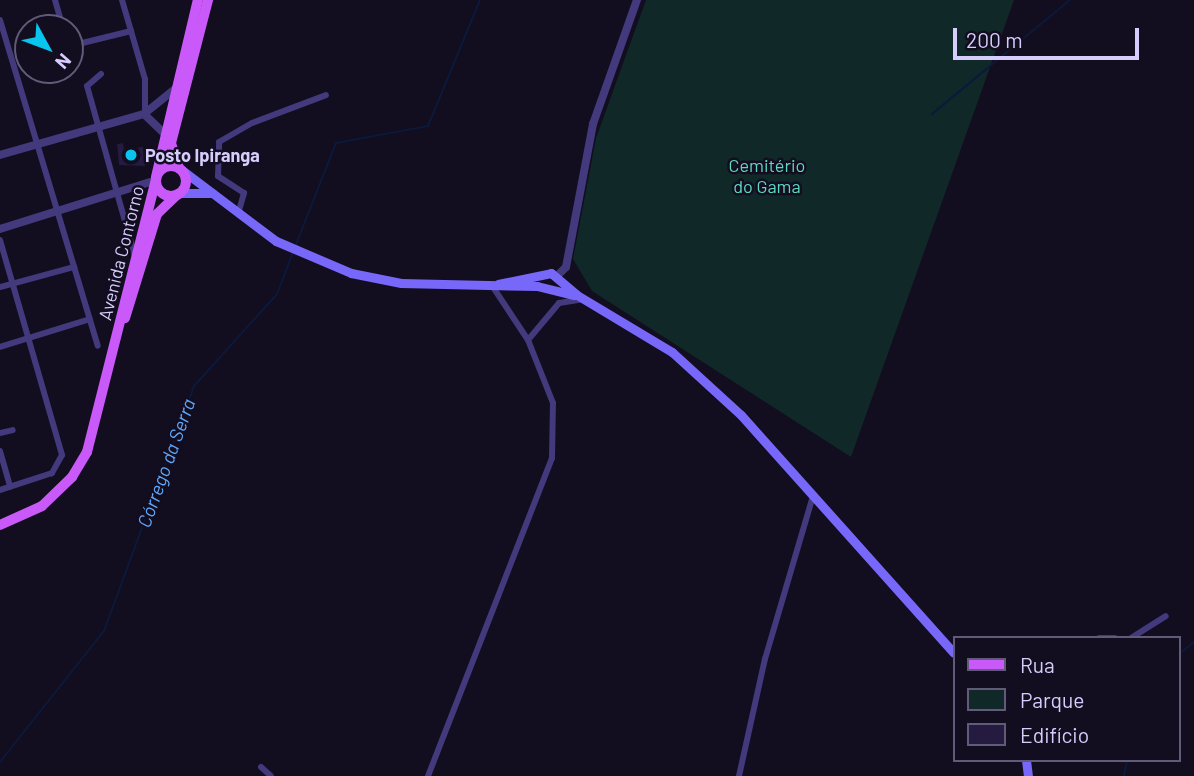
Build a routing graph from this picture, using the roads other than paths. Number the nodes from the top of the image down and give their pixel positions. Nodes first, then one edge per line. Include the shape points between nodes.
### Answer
1 (122, 0) edge
2 (198, 0) edge
3 (208, 0) edge
4 (637, 0) edge
5 (0, 20) edge
6 (131, 31) junction
7 (3, 40) edge
8 (84, 43) edge
9 (101, 74) dead end
10 (175, 89) junction
11 (326, 95) dead end
12 (145, 114) junction
13 (99, 127) junction
14 (164, 133) junction
15 (38, 144) junction
16 (0, 155) edge
17 (180, 169) junction
18 (156, 178) junction
19 (212, 193) junction
20 (179, 194) junction
21 (119, 195) junction
22 (58, 212) junction
23 (238, 214) junction
24 (0, 229) edge
25 (0, 240) edge
26 (135, 257) junction
27 (74, 267) junction
28 (540, 273) junction
29 (555, 277) junction
30 (13, 283) junction
31 (494, 284) junction
32 (537, 286) junction
33 (0, 287) edge
34 (547, 289) junction
35 (580, 297) junction
36 (90, 319) junction
37 (118, 334) junction
38 (28, 338) junction
39 (528, 340) junction
40 (0, 346) edge
41 (97, 346) dead end
42 (13, 430) dead end
43 (0, 433) edge
44 (0, 451) edge
45 (10, 487) junction
46 (0, 490) edge
47 (813, 496) junction
48 (0, 525) edge
49 (1166, 616) dead end
50 (1133, 636) edge
51 (953, 652) edge
52 (261, 767) dead end
53 (271, 776) edge
54 (429, 776) edge
55 (739, 776) edge

1 - 6 street
2 - 10 main road, Avenida Contorno
3 - 17 main road via 171,143
4 - 29 street via 593,124 566,267
5 - 7 street
6 - 8 street
6 - 12 street via 146,84
7 - 15 street
9 - 13 street via 87,86
10 - 12 street
10 - 14 main road, Avenida Contorno
11 - 23 street via 252,123 219,142 219,178 244,193
12 - 13 street
12 - 14 street
13 - 15 street
13 - 21 street
14 - 18 main road, Avenida Contorno
15 - 16 street
15 - 22 street
17 - 18 main road via 166,167
17 - 19 main road
17 - 20 main road via 186,184
18 - 20 main road via 164,195
18 - 21 street
18 - 26 main road, Avenida Contorno
19 - 20 main road
19 - 23 main road
20 - 37 main road, Avenida Contorno via 158,214
21 - 22 street
21 - 26 street
22 - 24 street
22 - 27 street
23 - 31 main road via 294,251 351,273 438,286
25 - 30 street
26 - 37 main road, Avenida Contorno
27 - 30 street
27 - 36 street
28 - 29 main road
28 - 31 main road
28 - 32 main road
29 - 34 main road
29 - 35 main road
30 - 33 street
30 - 38 street
31 - 32 main road
31 - 39 street
32 - 34 main road
34 - 35 main road
35 - 39 street via 559,303
35 - 47 main road via 644,333 701,377
36 - 38 street
36 - 41 street
37 - 48 main road, Avenida Contorno via 80,463 42,506
38 - 40 street
38 - 45 street via 62,455 52,473
39 - 54 street via 553,403 552,458
42 - 43 street
44 - 45 street
45 - 46 street
47 - 51 main road
47 - 55 street via 765,659
49 - 50 street
52 - 53 street

